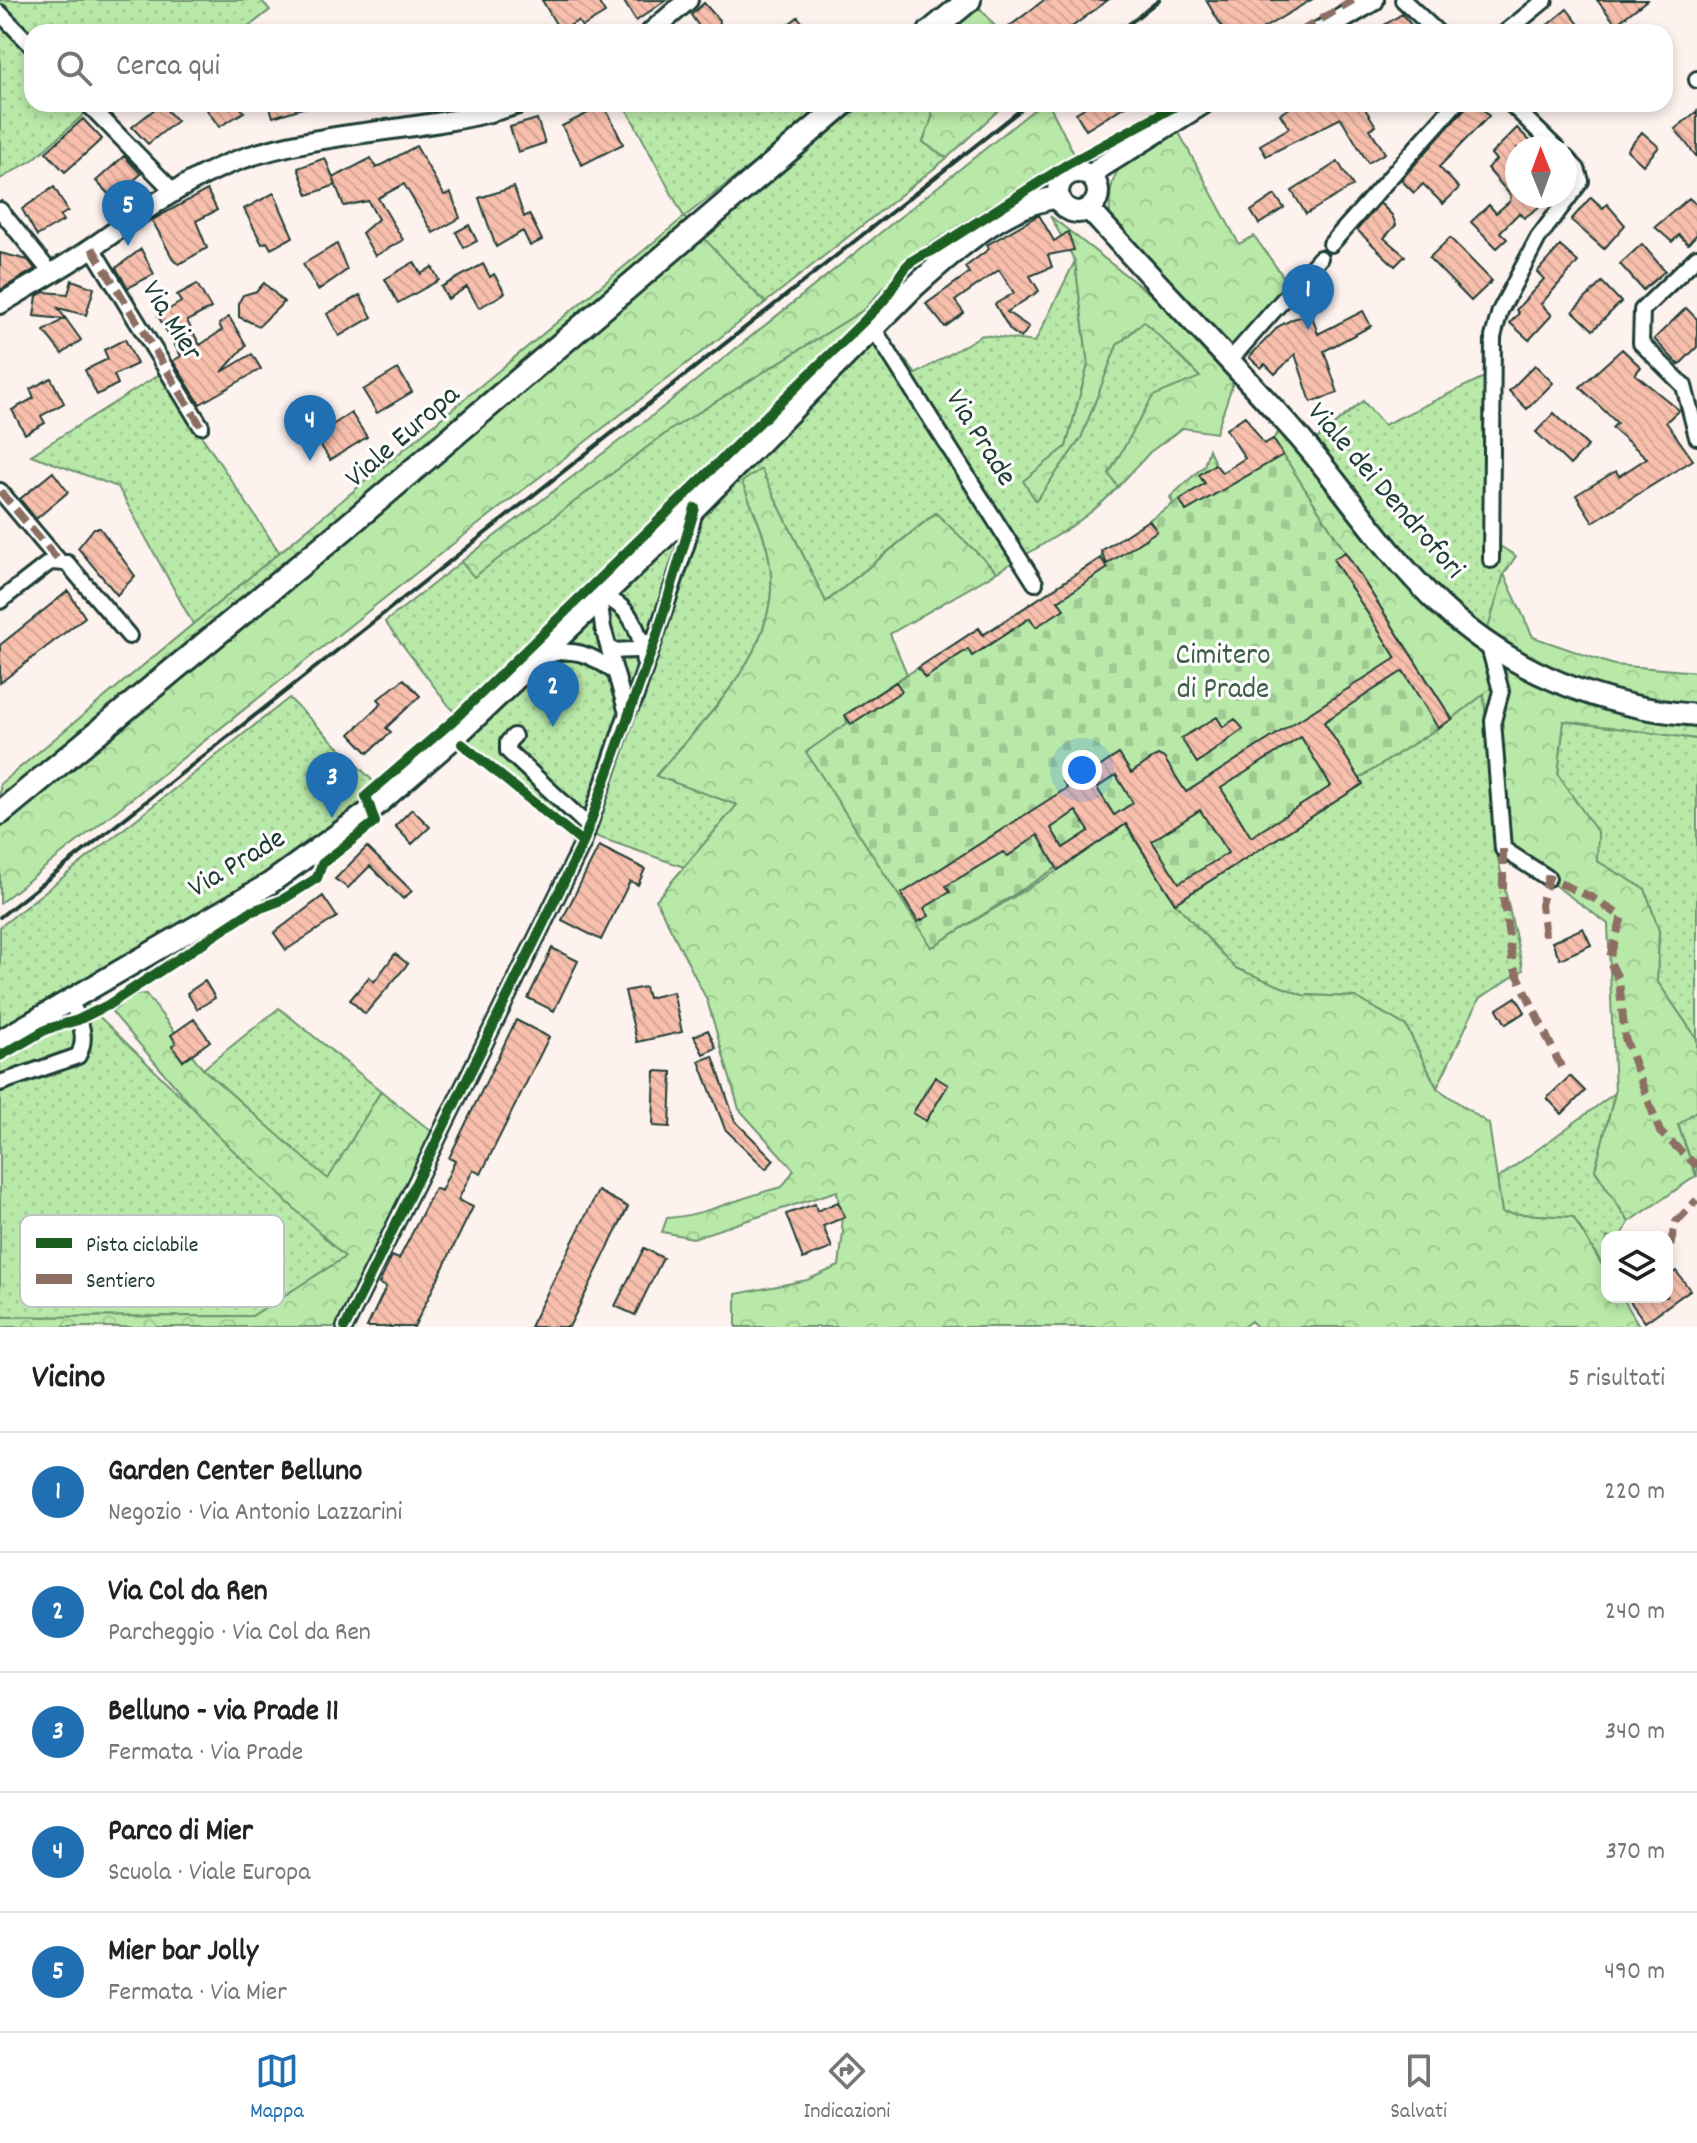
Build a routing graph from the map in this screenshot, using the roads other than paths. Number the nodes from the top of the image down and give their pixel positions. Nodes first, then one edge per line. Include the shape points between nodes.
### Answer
1 (688, 0) edge
2 (969, 0) edge
3 (1373, 0) edge
4 (1403, 0) edge
5 (1545, 0) edge
6 (0, 13) edge
7 (660, 24) edge
8 (940, 24) edge
9 (1333, 24) edge
10 (1428, 24) edge
11 (1516, 24) edge
12 (24, 38) edge
13 (96, 112) edge
14 (491, 112) edge
15 (834, 112) edge
16 (1189, 112) edge
17 (1448, 112) edge
18 (1519, 112) edge
19 (1544, 136) edge
20 (1091, 177) junction
21 (173, 191) junction
22 (1059, 197) junction
23 (1561, 208) edge
24 (1089, 209) junction
25 (0, 210) edge
26 (1331, 244) dead end
27 (92, 248) junction
28 (1697, 257) edge
29 (1320, 258) dead end
30 (51, 273) junction
31 (0, 304) edge
32 (872, 326) junction
33 (1230, 360) junction
34 (1692, 393) edge
35 (201, 426) dead end
36 (1697, 437) edge
37 (0, 491) edge
38 (695, 508) junction
39 (1491, 560) dead end
40 (59, 561) junction
41 (1035, 583) dead end
42 (599, 596) junction
43 (0, 601) edge
44 (657, 635) junction
45 (129, 636) dead end
46 (1488, 643) junction
47 (643, 645) junction
48 (610, 651) junction
49 (533, 661) junction
50 (645, 668) junction
51 (616, 673) junction
52 (627, 713) junction
53 (1697, 715) edge
54 (514, 736) dead end
55 (0, 813) edge
56 (588, 826) junction
57 (1548, 878) dead end
58 (69, 999) junction
59 (0, 1041) edge
60 (0, 1083) edge
61 (345, 1327) edge

1 - 7 street
2 - 8 main road
3 - 9 main road
4 - 10 street
5 - 11 street
6 - 12 street
13 - 21 street
14 - 21 street via 331,138 233,162
15 - 55 main road, Viale Europa via 344,529
16 - 20 main road
17 - 26 street
18 - 19 street
20 - 22 main road via 1068,176
20 - 24 main road via 1098,193
21 - 27 street
22 - 24 main road via 1068,209
22 - 32 main road, Via Prade via 1028,205 980,235
23 - 39 street via 1538,238 1500,311 1493,337
24 - 33 main road, Viale dei Dendrofori
25 - 30 street
27 - 30 street
27 - 35 street, Via Mier
28 - 34 street via 1642,310 1640,318 1641,343
29 - 33 street
30 - 31 street
32 - 38 main road, Via Prade
32 - 41 street, Via Prade
33 - 46 main road, Viale dei Dendrofori via 1417,581
34 - 36 street
37 - 40 street
38 - 42 main road, Via Prade
38 - 44 street
40 - 43 street via 42,567
40 - 45 street via 74,568
42 - 47 street via 622,606
42 - 48 street
42 - 49 main road, Via Prade
44 - 47 street
44 - 50 street
46 - 53 main road, Viale dei Dendrofori via 1572,689 1637,707
46 - 57 street via 1501,691 1493,721 1503,849
47 - 48 street
47 - 50 street
48 - 51 street
49 - 51 street via 579,651
49 - 58 main road, Via Prade via 371,810 309,858
50 - 52 street
51 - 52 street
52 - 56 street
54 - 56 street via 508,751
56 - 61 street
58 - 59 main road, Via Prade
58 - 60 street via 85,1044 78,1056

